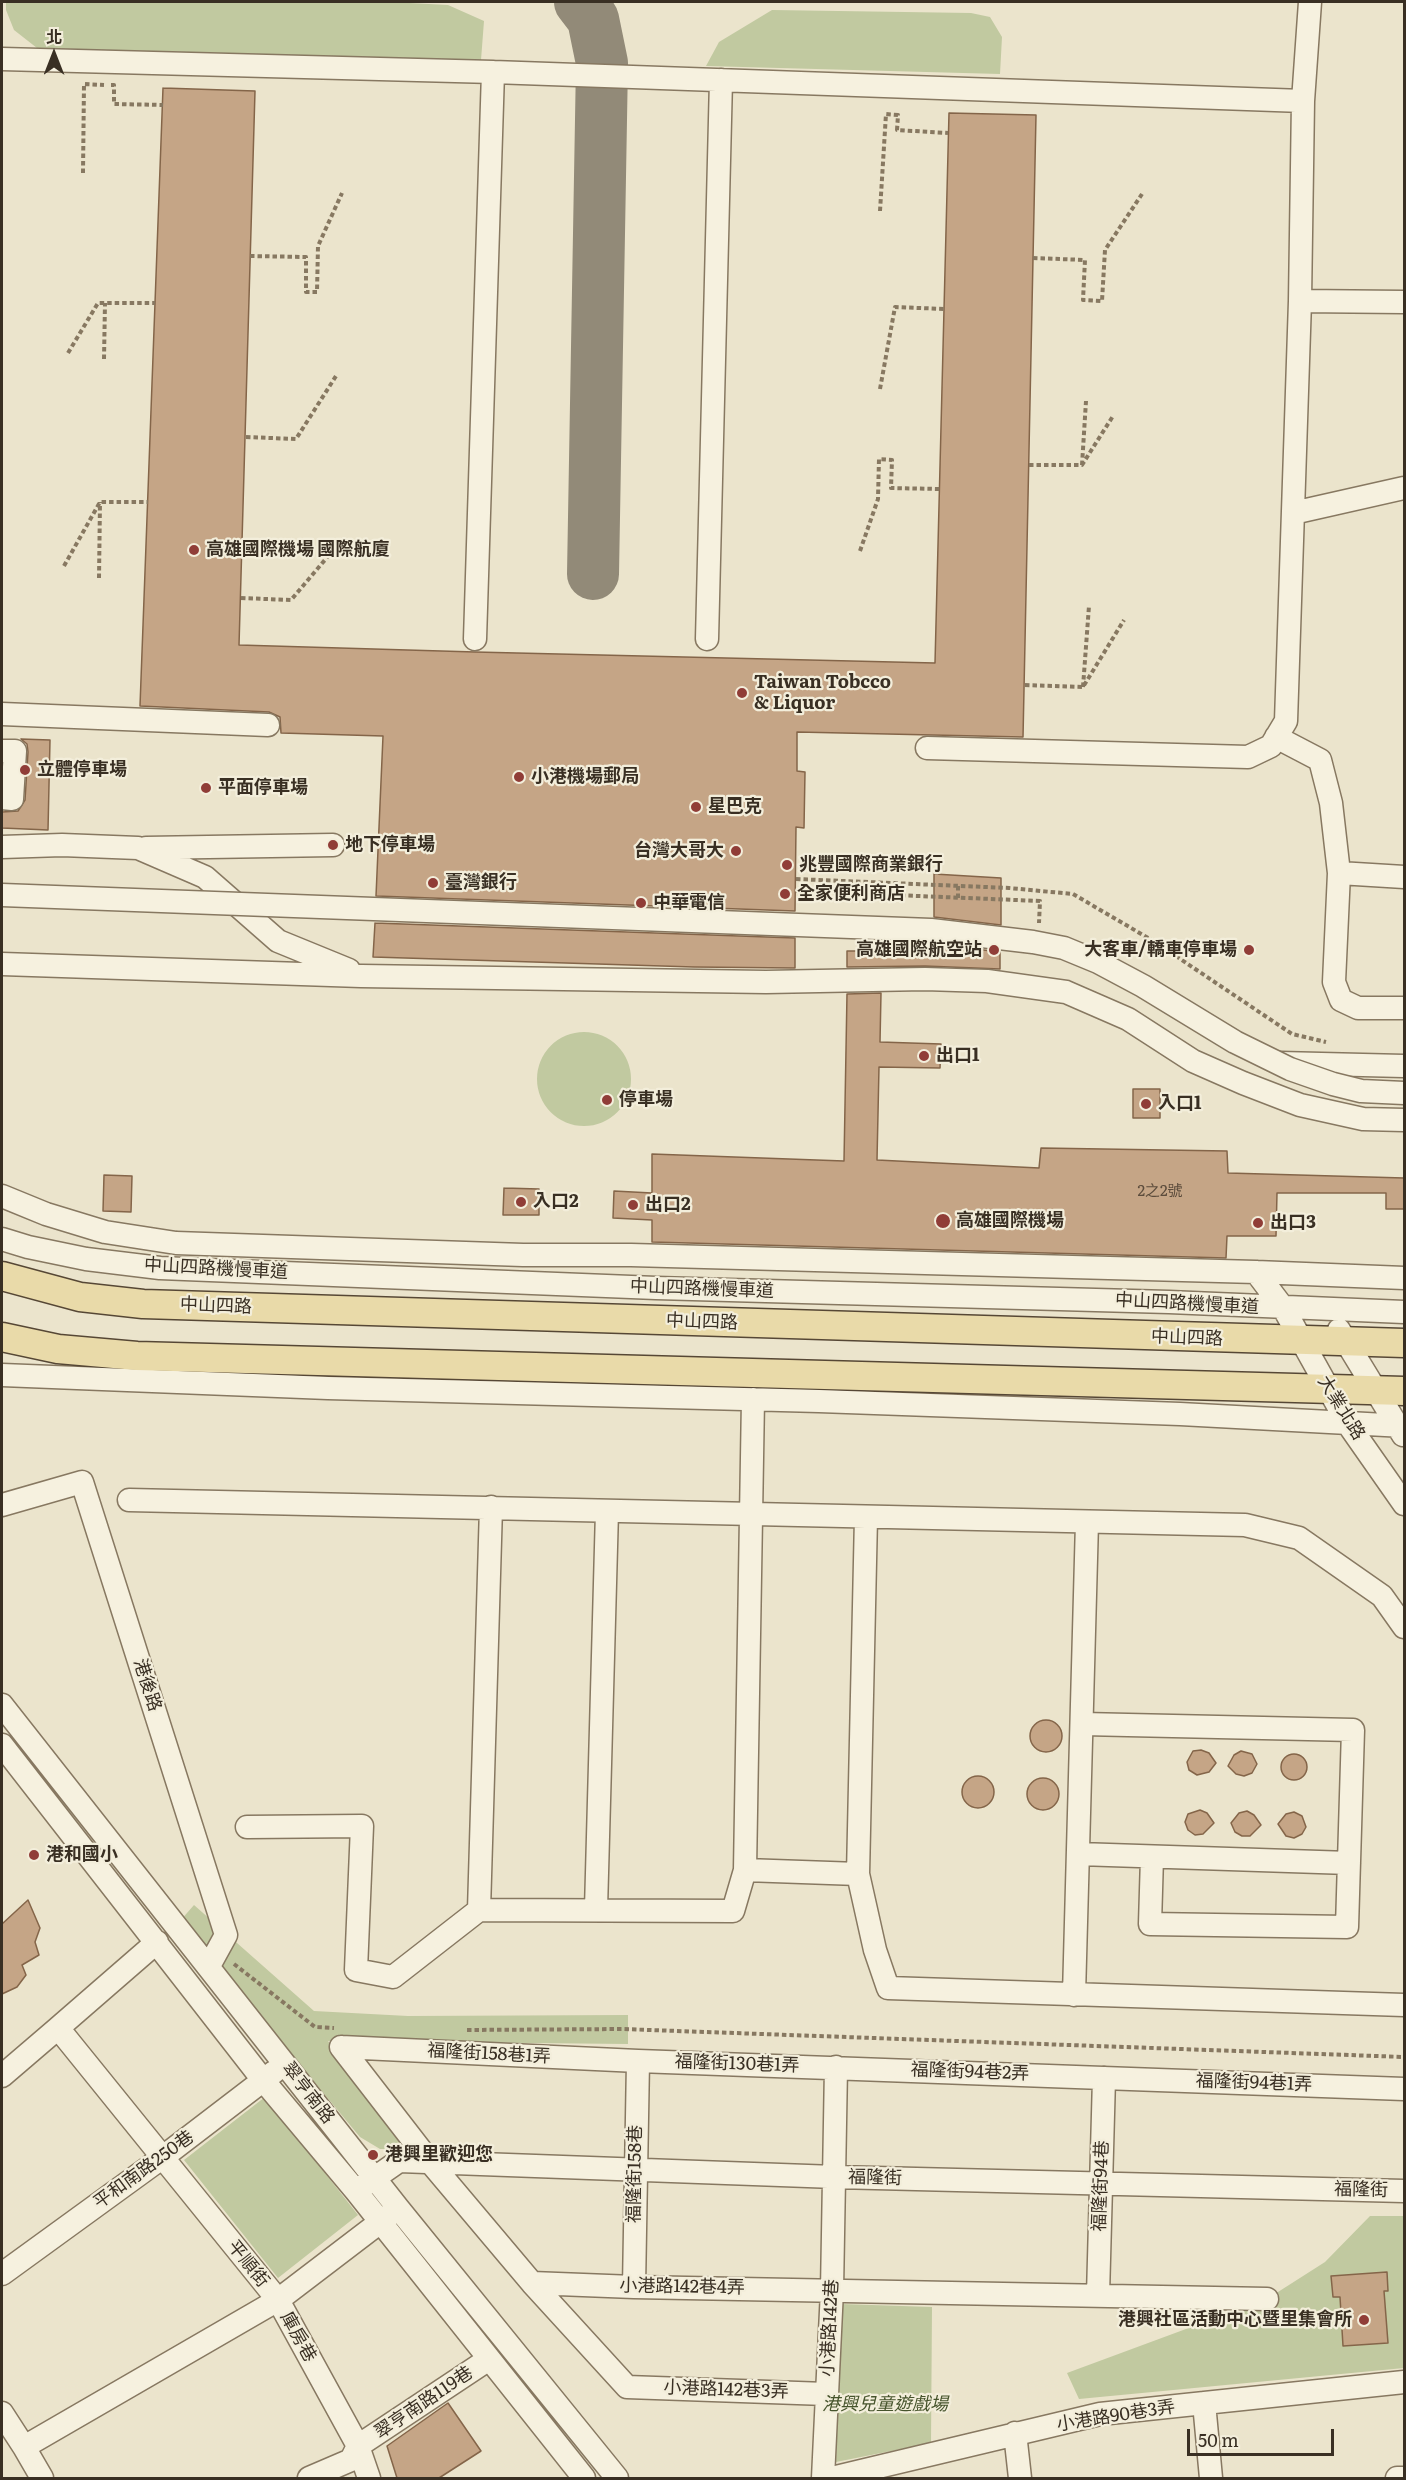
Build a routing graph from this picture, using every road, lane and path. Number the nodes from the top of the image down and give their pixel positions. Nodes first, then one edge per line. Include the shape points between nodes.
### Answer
1 (1310, 2) edge
2 (2, 59) edge
3 (493, 72) junction
4 (721, 80) junction
5 (1303, 101) junction
6 (163, 105) dead end
7 (948, 134) dead end
8 (83, 173) dead end
9 (342, 193) dead end
10 (1142, 194) dead end
11 (880, 212) dead end
12 (250, 256) dead end
13 (1033, 258) dead end
14 (1300, 301) junction
15 (1404, 302) edge
16 (105, 303) junction
17 (155, 303) dead end
18 (944, 309) dead end
19 (68, 353) dead end
20 (104, 359) dead end
21 (336, 376) dead end
22 (880, 389) dead end
23 (1086, 402) dead end
24 (1113, 416) dead end
25 (246, 437) dead end
26 (1029, 465) dead end
27 (1082, 465) junction
28 (1404, 488) edge
29 (939, 489) dead end
30 (100, 502) junction
31 (148, 502) dead end
32 (1293, 513) junction
33 (341, 541) dead end
34 (860, 551) dead end
35 (64, 566) dead end
36 (99, 578) dead end
37 (241, 598) dead end
38 (1089, 606) dead end
39 (1124, 620) dead end
40 (476, 639) dead end
41 (707, 639) dead end
42 (1025, 686) dead end
43 (1083, 687) junction
44 (2, 714) edge
45 (268, 725) dead end
46 (1276, 737) junction
47 (927, 748) dead end
48 (2, 751) edge
49 (2, 798) edge
50 (333, 845) dead end
51 (2, 847) edge
52 (138, 848) junction
53 (1339, 873) junction
54 (1404, 877) edge
55 (958, 886) dead end
56 (796, 891) dead end
57 (2, 894) edge
58 (2, 964) edge
59 (361, 976) junction
60 (1404, 1008) edge
61 (1265, 1063) dead end
62 (1404, 1066) edge
63 (1404, 1093) edge
64 (1404, 1120) edge
65 (2, 1196) edge
66 (2, 1239) edge
67 (1256, 1272) junction
68 (2, 1276) edge
69 (1404, 1278) edge
70 (1284, 1309) junction
71 (1328, 1311) junction
72 (1404, 1312) edge
73 (2, 1337) edge
74 (1301, 1341) junction
75 (1347, 1342) junction
76 (1404, 1343) edge
77 (2, 1375) edge
78 (1327, 1387) junction
79 (1374, 1389) junction
80 (1404, 1391) edge
81 (753, 1399) junction
82 (1348, 1424) junction
83 (1402, 1430) edge
84 (129, 1500) dead end
85 (1404, 1504) edge
86 (2, 1505) edge
87 (491, 1507) junction
88 (607, 1511) junction
89 (751, 1515) junction
90 (866, 1517) junction
91 (1087, 1522) junction
92 (1404, 1627) edge
93 (2, 1705) edge
94 (1083, 1724) junction
95 (2, 1745) edge
96 (247, 1827) dead end
97 (1079, 1854) junction
98 (1152, 1857) junction
99 (1349, 1863) junction
100 (745, 1870) junction
101 (858, 1874) junction
102 (596, 1909) junction
103 (479, 1910) junction
104 (157, 1942) junction
105 (213, 1959) junction
106 (1074, 1995) junction
107 (1404, 2005) edge
108 (58, 2028) junction
109 (457, 2030) dead end
110 (340, 2038) junction
111 (1404, 2057) edge
112 (638, 2061) junction
113 (285, 2064) junction
114 (836, 2067) junction
115 (2, 2076) edge
116 (1104, 2078) junction
117 (263, 2080) junction
118 (1404, 2089) edge
119 (163, 2157) junction
120 (430, 2162) junction
121 (635, 2169) junction
122 (835, 2177) junction
123 (374, 2178) junction
124 (1101, 2184) junction
125 (356, 2191) junction
126 (1404, 2191) edge
127 (398, 2208) junction
128 (380, 2222) junction
129 (2, 2274) edge
130 (532, 2283) junction
131 (634, 2287) junction
132 (832, 2290) junction
133 (1098, 2295) junction
134 (1267, 2299) dead end
135 (278, 2300) junction
136 (489, 2359) junction
137 (1404, 2382) edge
138 (826, 2394) junction
139 (1203, 2403) junction
140 (2, 2413) edge
141 (1015, 2433) junction
142 (358, 2446) junction
143 (24, 2447) junction
144 (42, 2478) edge
145 (309, 2478) edge
146 (369, 2478) edge
147 (584, 2478) edge
148 (616, 2478) edge
149 (823, 2478) edge
150 (832, 2478) edge
151 (1020, 2478) edge
152 (1211, 2478) edge
153 (1397, 2478) edge
154 (1404, 2478) edge

1 - 5 street
2 - 3 street
3 - 4 street
3 - 40 street
4 - 5 street
4 - 41 street
5 - 14 street
6 - 8 path via 114,104 114,85 84,84
7 - 11 path via 897,130 898,115 886,114
9 - 12 path via 318,246 317,292 306,292 306,257
10 - 13 path via 1106,250 1102,302 1083,300 1085,260
14 - 15 street
14 - 32 street
16 - 17 path
16 - 19 path via 98,303
16 - 20 path
18 - 22 path via 895,307
21 - 25 path via 296,439
23 - 27 path
24 - 27 path
26 - 27 path
28 - 32 street
29 - 34 path via 891,488 892,460 879,459 878,499
30 - 31 path
30 - 35 path
30 - 36 path
32 - 46 street via 1286,721
33 - 37 path via 291,600
38 - 43 path
39 - 43 path
42 - 43 path
44 - 45 street
46 - 47 street via 1270,746 1248,757
46 - 53 street via 1320,760 1331,803
48 - 49 street via 15,751 12,799
50 - 52 street
51 - 52 street
52 - 59 street via 205,877 278,941
53 - 54 street
53 - 60 street via 1334,982 1341,1000 1358,1008
55 - 56 path via 958,898
57 - 63 street, bridge via 931,930 1033,942 1064,948 1098,962 1290,1069 1361,1090
58 - 59 street
59 - 64 street via 766,982 925,980 1008,984 1066,992 1128,1019 1193,1061 1300,1105 1363,1119
61 - 62 street
65 - 67 street via 105,1232 176,1243 511,1255
66 - 70 street, 中山四路機慢車道 via 86,1259 160,1268
67 - 69 street
67 - 70 street, 大業北路
68 - 74 main road, 中山四路 via 80,1297 143,1304
70 - 71 street, 中山四路機慢車道
70 - 74 street, 大業北路
71 - 72 street, 中山四路機慢車道
71 - 75 street, 大業北路
73 - 78 main road via 58,1349 137,1356
74 - 75 main road, 中山四路
74 - 78 street, 大業北路
75 - 76 main road, 中山四路
75 - 79 street, 大業北路
77 - 81 street
78 - 79 main road
78 - 82 street, 大業北路
79 - 80 main road
79 - 83 street, 大業北路
81 - 82 street
81 - 89 street
82 - 83 street
82 - 85 street, 大業北路
84 - 87 street
86 - 105 street, 港後路 via 82,1482 226,1935
87 - 88 street
87 - 103 street
88 - 89 street
88 - 102 street
89 - 90 street
89 - 100 street
90 - 91 street
90 - 101 street
91 - 92 street via 1245,1525 1299,1538 1382,1596
91 - 94 street
93 - 105 street, 翠亨南路
94 - 97 street
94 - 99 street via 1353,1730
95 - 104 street, 翠亨南路
96 - 103 street via 362,1826 356,1970 393,1977
97 - 98 street
97 - 106 street
98 - 99 street
98 - 99 street via 1150,1924 1347,1928
100 - 101 street
100 - 102 street via 733,1911
101 - 106 street via 888,1988
102 - 103 street
104 - 108 street
104 - 117 street, 翠亨南路
105 - 110 path via 315,2027
105 - 113 street, 翠亨南路
106 - 107 street
108 - 115 street
108 - 119 street, 平順街
109 - 111 path via 622,2028
110 - 112 street, 福隆街158巷1弄
110 - 120 street
112 - 114 street, 福隆街130巷1弄
112 - 121 street, 福隆街158巷
113 - 117 street, 平和南路250巷
113 - 123 street, 翠亨南路
114 - 116 street, 福隆街94巷2弄
114 - 122 street, 小港路142巷
116 - 118 street, 福隆街94巷1弄
116 - 124 street, 福隆街94巷
117 - 119 street, 平和南路250巷
117 - 125 street, 翠亨南路
119 - 129 street, 平和南路250巷
119 - 135 street, 平順街
120 - 121 street, 福隆街
120 - 123 street, 福隆街 via 399,2161
120 - 130 street
121 - 122 street, 福隆街
121 - 131 street, 福隆街158巷
122 - 124 street, 福隆街
122 - 132 street, 小港路142巷
123 - 125 street, 福隆街
123 - 127 street, 翠亨南路
124 - 126 street, 福隆街
124 - 133 street, 福隆街94巷
125 - 128 street, 翠亨南路
127 - 128 street, 庫房巷
127 - 148 street, 翠亨南路
128 - 135 street, 庫房巷
128 - 136 street, 翠亨南路
130 - 131 street, 小港路142巷4弄
130 - 138 street, 小港路142巷3弄 via 627,2386
131 - 132 street, 小港路142巷4弄
132 - 133 street
132 - 138 street, 小港路142巷
133 - 134 street
135 - 142 street, 庫房巷
135 - 143 street, 平順街
136 - 142 street, 翠亨南路119巷
136 - 147 street, 翠亨南路
137 - 139 street, 小港路90巷3弄
138 - 149 street, 小港路142巷
139 - 141 street, 小港路90巷3弄 via 1100,2414
139 - 152 street
140 - 143 street
141 - 150 street, 小港路90巷3弄
141 - 151 street
142 - 145 street, 翠亨南路119巷 via 351,2460
142 - 146 street, 庫房巷
143 - 144 street
153 - 154 street

